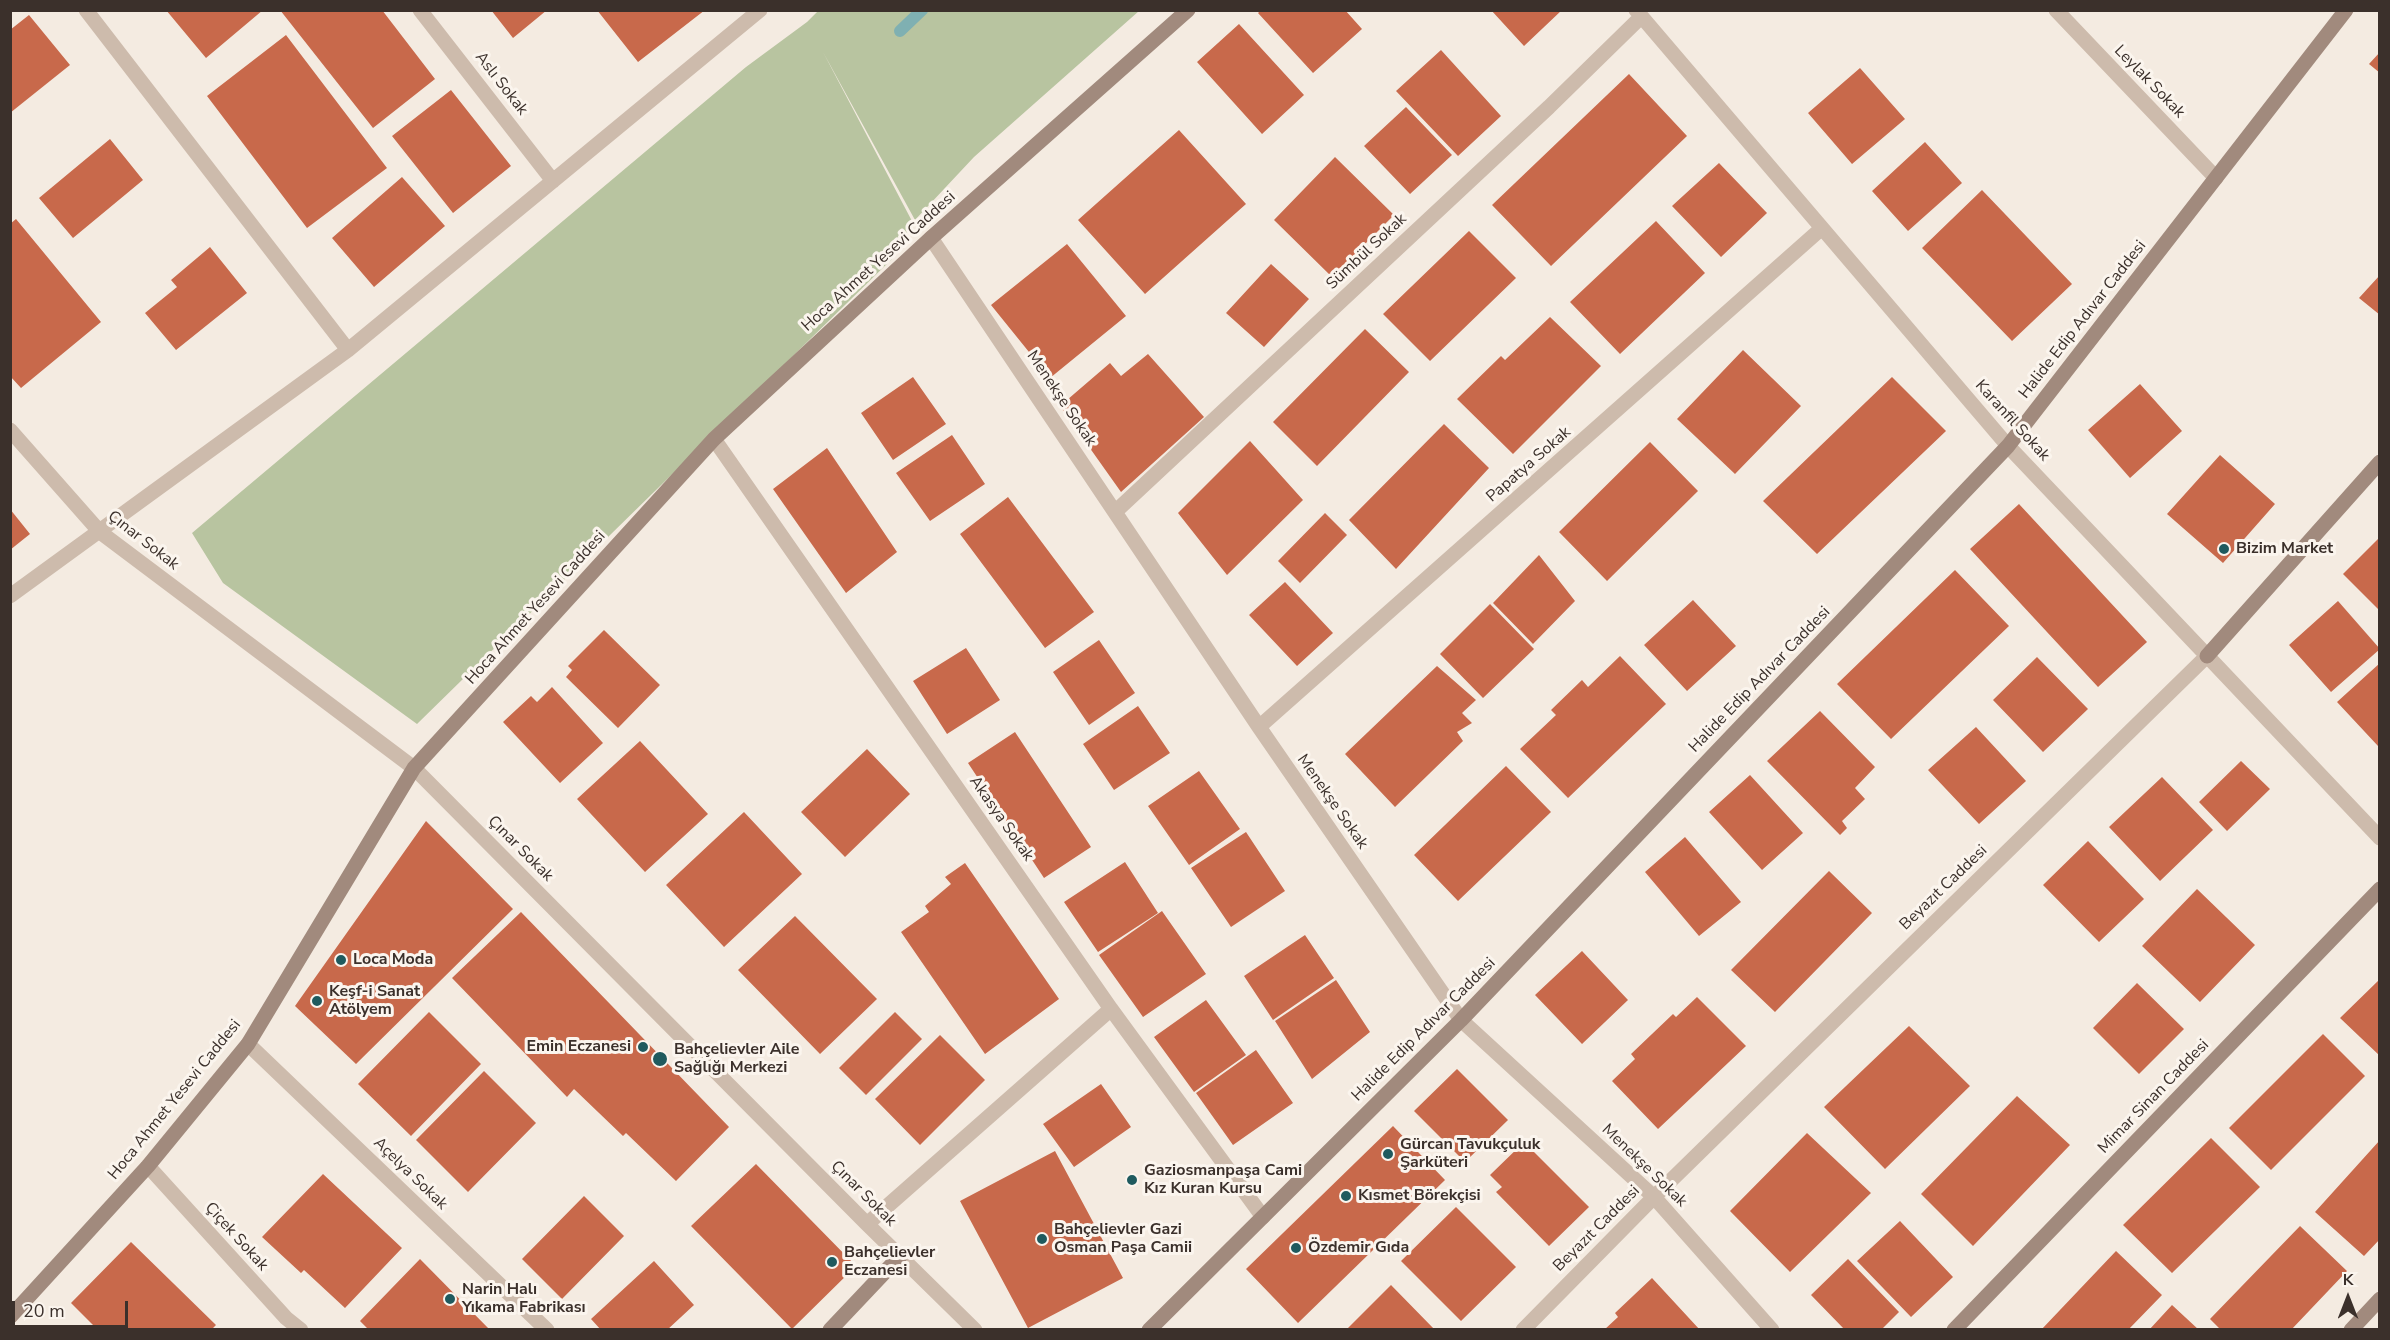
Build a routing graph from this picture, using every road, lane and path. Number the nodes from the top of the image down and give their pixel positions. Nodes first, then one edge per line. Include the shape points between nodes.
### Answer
1 (86, 10) edge
2 (420, 10) edge
3 (760, 10) edge
4 (1188, 10) edge
5 (2056, 10) edge
6 (2346, 10) edge
7 (1638, 14) edge
8 (2216, 178) junction
9 (553, 181) junction
10 (1822, 228) junction
11 (931, 238) junction
12 (348, 350) junction
13 (10, 430) edge
14 (714, 439) junction
15 (2008, 446) junction
16 (2379, 462) edge
17 (1115, 512) junction
18 (100, 532) junction
19 (10, 597) edge
20 (2207, 656) junction
21 (1259, 727) junction
22 (414, 768) junction
23 (2379, 838) edge
24 (2379, 889) edge
25 (1111, 1009) junction
26 (1461, 1020) junction
27 (248, 1044) junction
28 (148, 1166) junction
29 (1654, 1197) junction
30 (1263, 1217) junction
31 (867, 1224) junction
32 (900, 1256) junction
33 (2379, 1299) edge
34 (10, 1317) edge
35 (281, 1324) edge
36 (301, 1329) edge
37 (547, 1329) edge
38 (830, 1329) edge
39 (975, 1329) edge
40 (1149, 1329) edge
41 (1523, 1329) edge
42 (1772, 1329) edge
43 (1954, 1329) edge
44 (2351, 1329) edge

1 - 12 street
2 - 9 street, Aslı Sokak
3 - 9 street
4 - 11 street, Hoca Ahmet Yesevi Caddesi
5 - 8 street, Leylak Sokak
6 - 8 street, Halide Edip Adıvar Caddesi
7 - 10 street, Karanfil Sokak
7 - 17 street, Sümbül Sokak via 1540,115
8 - 15 street, Halide Edip Adıvar Caddesi
9 - 12 street
10 - 15 street, Karanfil Sokak
10 - 21 street, Papatya Sokak
11 - 14 street, Hoca Ahmet Yesevi Caddesi
11 - 17 street, Menekşe Sokak
12 - 18 street
13 - 18 street, Çınar Sokak
14 - 22 street, Hoca Ahmet Yesevi Caddesi
14 - 25 street, Akasya Sokak
15 - 20 street, Karanfil Sokak
15 - 26 street, Halide Edip Adıvar Caddesi
16 - 20 street, Beyazıt Caddesi
17 - 21 street, Menekşe Sokak
18 - 19 street
18 - 22 street, Çınar Sokak
20 - 23 street, Karanfil Sokak
20 - 29 street, Beyazıt Caddesi
21 - 26 street, Menekşe Sokak
22 - 27 street, Hoca Ahmet Yesevi Caddesi
22 - 31 street, Çınar Sokak
24 - 43 street, Mimar Sinan Caddesi
25 - 30 street, Akasya Sokak
25 - 31 street
26 - 29 street, Menekşe Sokak
26 - 30 street, Halide Edip Adıvar Caddesi
27 - 28 street, Hoca Ahmet Yesevi Caddesi
27 - 37 street, Açelya Sokak
28 - 34 street, Hoca Ahmet Yesevi Caddesi
28 - 35 street, Çiçek Sokak
29 - 41 street, Beyazıt Caddesi
29 - 42 street, Menekşe Sokak
30 - 40 street, Halide Edip Adıvar Caddesi
31 - 32 street, Çınar Sokak
32 - 38 street
32 - 39 street, Çınar Sokak
33 - 44 street
35 - 36 street, Çiçek Sokak

